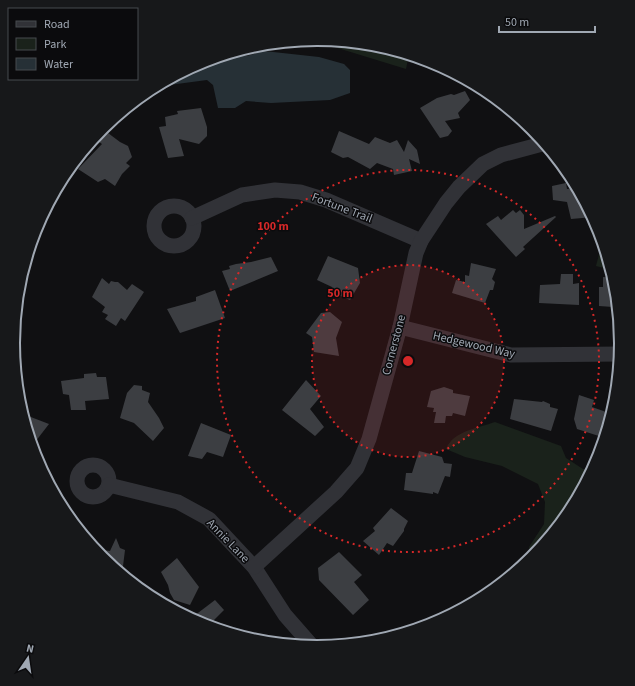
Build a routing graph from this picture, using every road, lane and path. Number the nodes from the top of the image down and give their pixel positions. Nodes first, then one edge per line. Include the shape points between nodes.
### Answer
1 (539, 145) edge
2 (192, 218) dead end
3 (421, 241) junction
4 (400, 327) junction
5 (614, 354) edge
6 (109, 485) dead end
7 (254, 568) junction
8 (307, 640) edge

1 - 3 street, Cornerstone via 483,164 454,192
2 - 3 street, Fortune Trail via 242,195 275,190 300,192 326,200
3 - 4 street, Cornerstone
4 - 5 street, Hedgewood Way via 511,355
4 - 7 street, Cornerstone via 369,439 357,468 336,492
6 - 7 street, Annie Lane via 178,502 209,519
7 - 8 street, Annie Lane via 285,615

